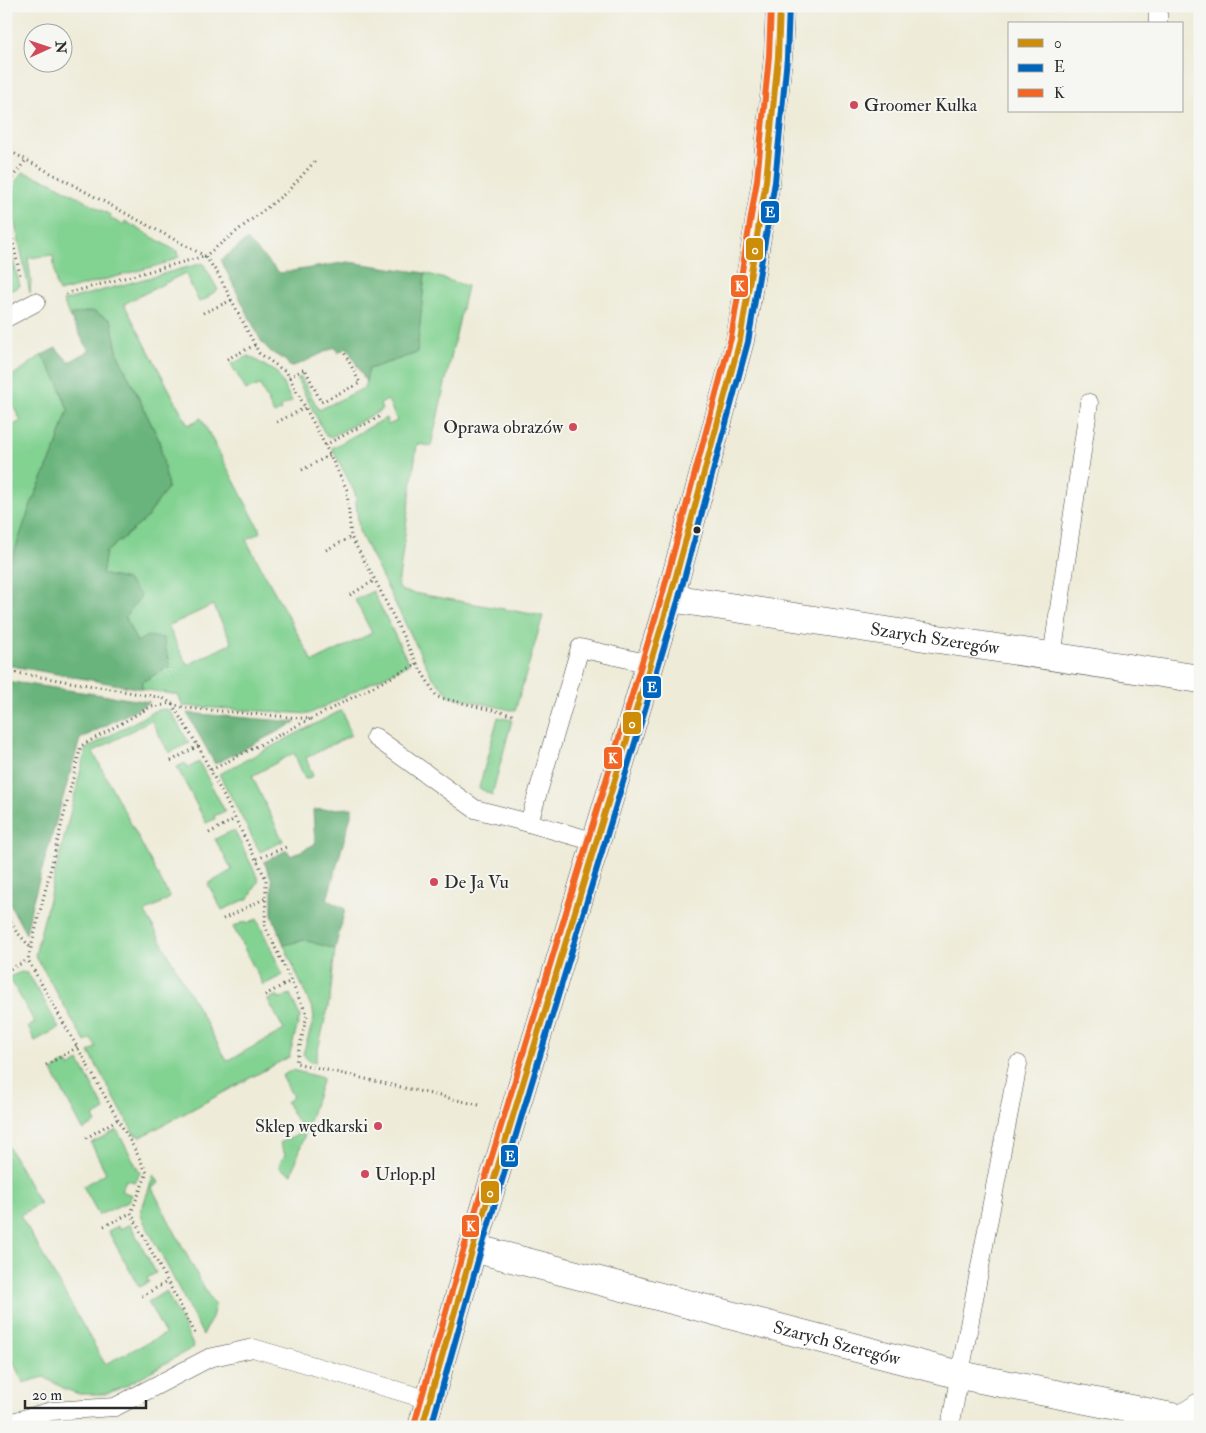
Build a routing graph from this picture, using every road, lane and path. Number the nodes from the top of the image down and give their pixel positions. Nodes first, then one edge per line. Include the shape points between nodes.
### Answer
1 (780, 6) edge
2 (1158, 6) edge
3 (1158, 22) edge
4 (6, 149) edge
5 (317, 159) dead end
6 (26, 160) junction
7 (6, 197) edge
8 (6, 210) edge
9 (205, 256) junction
10 (232, 300) junction
11 (32, 305) junction
12 (203, 313) dead end
13 (6, 318) edge
14 (255, 345) junction
15 (344, 352) dead end
16 (227, 359) dead end
17 (289, 377) junction
18 (1089, 403) dead end
19 (306, 408) junction
20 (381, 416) dead end
21 (277, 422) dead end
22 (325, 445) junction
23 (330, 454) junction
24 (302, 470) dead end
25 (351, 537) junction
26 (326, 550) dead end
27 (375, 580) junction
28 (350, 595) dead end
29 (670, 598) junction
30 (1052, 657) junction
31 (417, 664) junction
32 (650, 664) junction
33 (6, 671) edge
34 (1200, 679) edge
35 (172, 704) junction
36 (514, 715) dead end
37 (311, 719) junction
38 (375, 737) dead end
39 (198, 746) junction
40 (171, 760) dead end
41 (211, 770) junction
42 (235, 819) junction
43 (529, 823) junction
44 (209, 833) dead end
45 (596, 842) junction
46 (286, 847) dead end
47 (257, 859) junction
48 (266, 898) junction
49 (6, 913) edge
50 (223, 919) dead end
51 (31, 948) junction
52 (28, 960) junction
53 (6, 971) edge
54 (291, 981) junction
55 (265, 996) dead end
56 (78, 1047) junction
57 (1018, 1064) dead end
58 (46, 1065) dead end
59 (487, 1107) dead end
60 (118, 1119) junction
61 (86, 1138) dead end
62 (131, 1213) junction
63 (104, 1226) dead end
64 (473, 1248) junction
65 (167, 1282) junction
66 (142, 1296) dead end
67 (208, 1358) junction
68 (960, 1375) junction
69 (429, 1400) junction
70 (1200, 1407) edge
71 (6, 1424) edge
72 (422, 1427) edge
73 (950, 1427) edge

1 - 29 street via 766,181 740,340
2 - 3 lane
4 - 6 path
5 - 9 path via 287,192
6 - 7 path via 11,179
6 - 9 path
8 - 11 path
9 - 10 path
9 - 11 path
10 - 12 path
10 - 14 path
11 - 13 lane
14 - 16 path
14 - 17 path via 259,353
15 - 17 path via 360,383 321,402 305,369
17 - 19 path
18 - 30 lane
19 - 21 path
19 - 22 path
20 - 22 path
22 - 23 path
23 - 24 path
23 - 25 path via 347,490
25 - 26 path
25 - 27 path
27 - 28 path
27 - 31 path
29 - 30 street, Szarych Szeregów
29 - 32 street
30 - 34 street, Szarych Szeregów
31 - 36 path via 437,697
31 - 37 path
32 - 43 lane via 580,648
32 - 45 street
33 - 35 path via 162,698
35 - 37 path
35 - 39 path
35 - 51 path via 150,707 80,746
37 - 41 path
38 - 43 lane via 475,809
39 - 40 path
39 - 41 path
41 - 42 path
42 - 44 path
42 - 47 path
43 - 45 lane
45 - 64 street
46 - 47 path
47 - 48 path via 266,879
48 - 50 path
48 - 54 path via 265,926
49 - 51 path
51 - 52 path
52 - 53 path
52 - 56 path
54 - 55 path
54 - 59 path via 307,1015 296,1063
56 - 58 path
56 - 60 path
57 - 68 lane
60 - 61 path
60 - 62 path via 147,1173
62 - 63 path
62 - 65 path
64 - 68 street, Szarych Szeregów
64 - 69 street
65 - 66 path
65 - 67 path
67 - 69 lane via 253,1348
67 - 71 lane via 115,1407 52,1411
68 - 70 street, Szarych Szeregów via 1182,1419
68 - 73 lane
69 - 72 street

